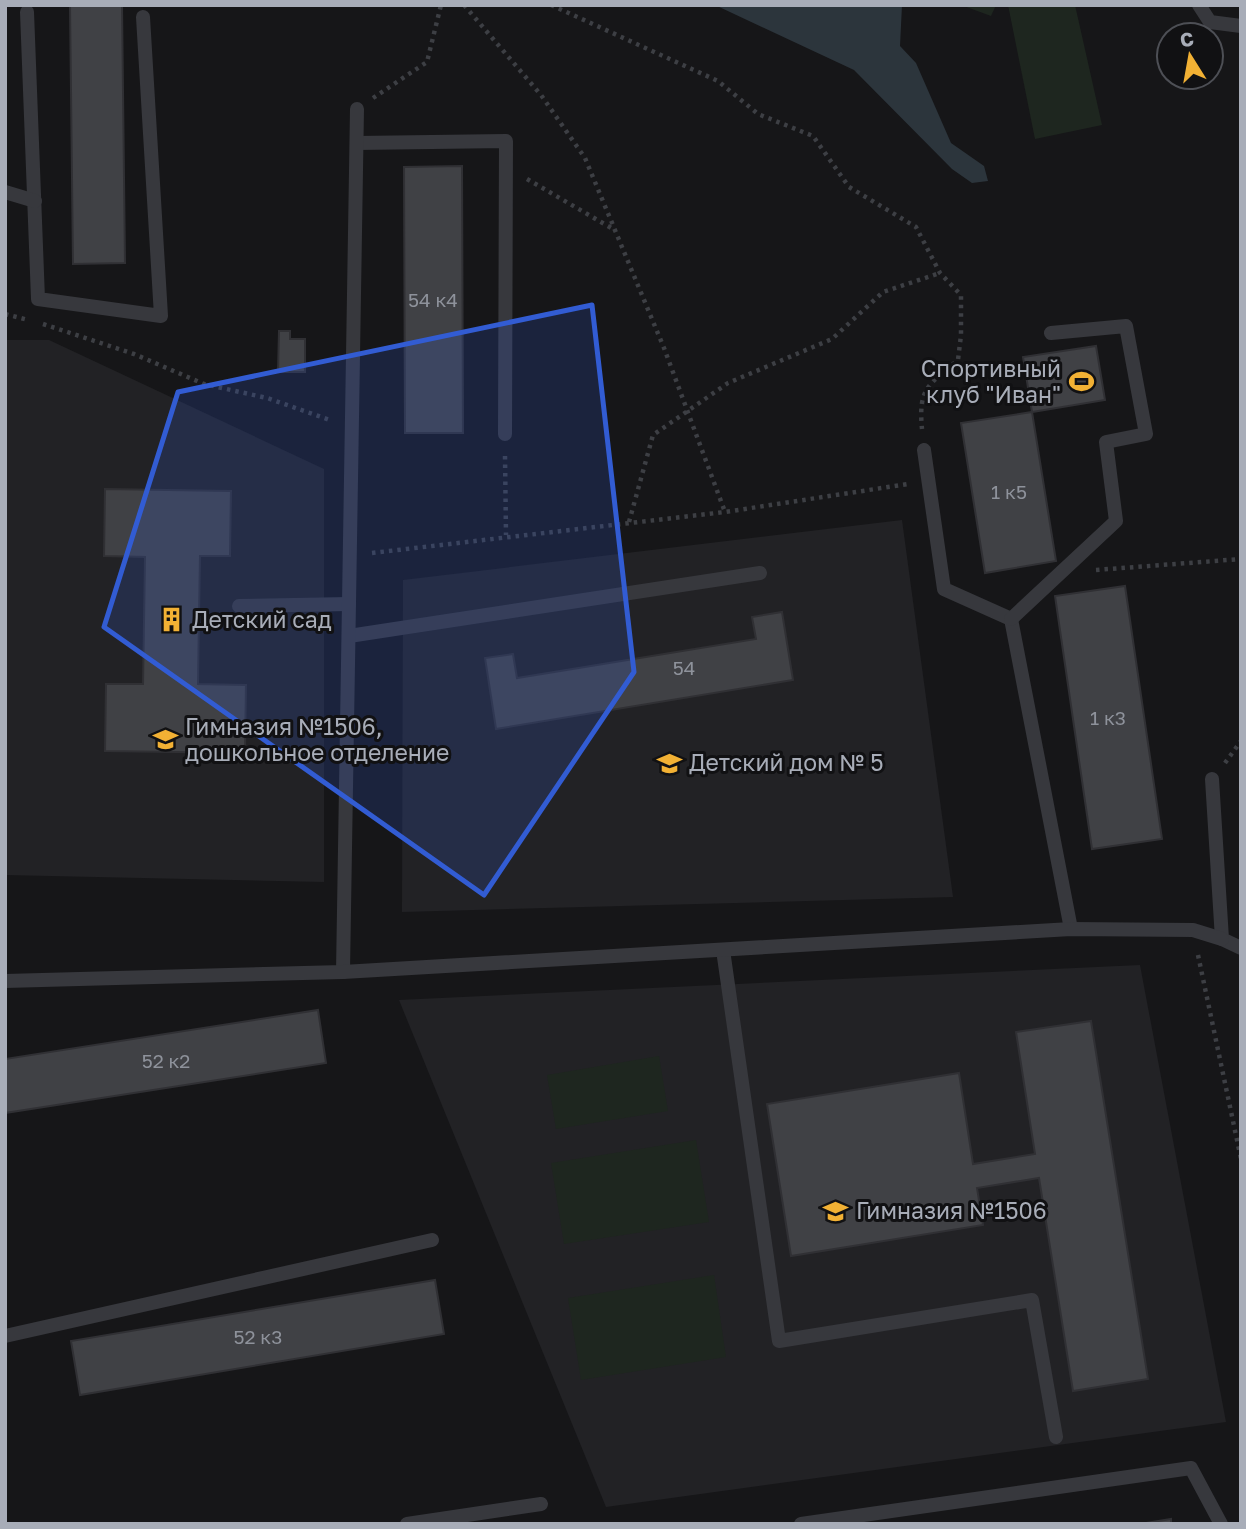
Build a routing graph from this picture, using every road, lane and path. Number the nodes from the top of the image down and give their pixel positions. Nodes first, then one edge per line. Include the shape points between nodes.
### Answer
1 (442, 5) edge
2 (464, 5) edge
3 (551, 5) edge
4 (1199, 5) edge
5 (27, 12) dead end
6 (143, 17) dead end
7 (1241, 26) edge
8 (357, 109) joint
9 (357, 143) junction
10 (506, 167) junction
11 (5, 192) edge
12 (35, 201) junction
13 (614, 230) junction
14 (940, 272) junction
15 (5, 314) edge
16 (1051, 333) dead end
17 (687, 411) junction
18 (352, 428) junction
19 (505, 434) joint
20 (924, 450) joint
21 (928, 481) junction
22 (724, 512) junction
23 (629, 522) junction
24 (506, 535) junction
25 (350, 555) junction
26 (1241, 559) edge
27 (1061, 572) junction
28 (760, 573) dead end
29 (349, 604) junction
30 (239, 606) dead end
31 (1011, 619) junction
32 (349, 636) junction
33 (1212, 779) dead end
34 (1071, 929) junction
35 (1193, 930) junction
36 (1222, 939) junction
37 (1241, 948) edge
38 (723, 950) junction
39 (343, 972) junction
40 (5, 981) edge
41 (1241, 1159) edge
42 (432, 1240) dead end
43 (5, 1336) edge
44 (1056, 1437) dead end
45 (541, 1504) dead end
46 (407, 1524) edge
47 (801, 1524) edge
48 (1221, 1524) edge

1 - 8 path via 427,62
2 - 13 path via 541,94 585,158
3 - 14 path via 718,80 758,114 813,136 849,187 916,227
4 - 7 lane via 1210,22
5 - 12 lane
6 - 12 lane via 161,316 38,299
8 - 9 lane
9 - 10 lane via 506,141
9 - 18 lane
10 - 13 path
10 - 19 lane
11 - 12 lane
13 - 17 path
14 - 17 path via 883,292 832,338 728,383
14 - 20 path via 961,295 961,335 958,360 928,386 920,406
15 - 18 path via 134,354 204,384 267,398
16 - 27 lane via 1126,326 1146,435 1106,442 1115,521
17 - 22 path
17 - 23 path via 653,435
18 - 25 lane
19 - 24 path
20 - 21 lane
21 - 22 path
21 - 31 lane via 944,589
22 - 23 path
23 - 24 path
24 - 25 path
25 - 29 lane
26 - 27 path
27 - 31 lane
28 - 32 lane
29 - 30 lane
29 - 32 lane
31 - 34 lane
32 - 39 lane
33 - 36 lane
34 - 35 lane
34 - 38 lane
35 - 36 lane
35 - 41 path
36 - 37 lane
38 - 39 lane
38 - 44 lane via 779,1341 1032,1300
39 - 40 lane
42 - 43 lane
45 - 46 lane
47 - 48 lane via 1191,1468

